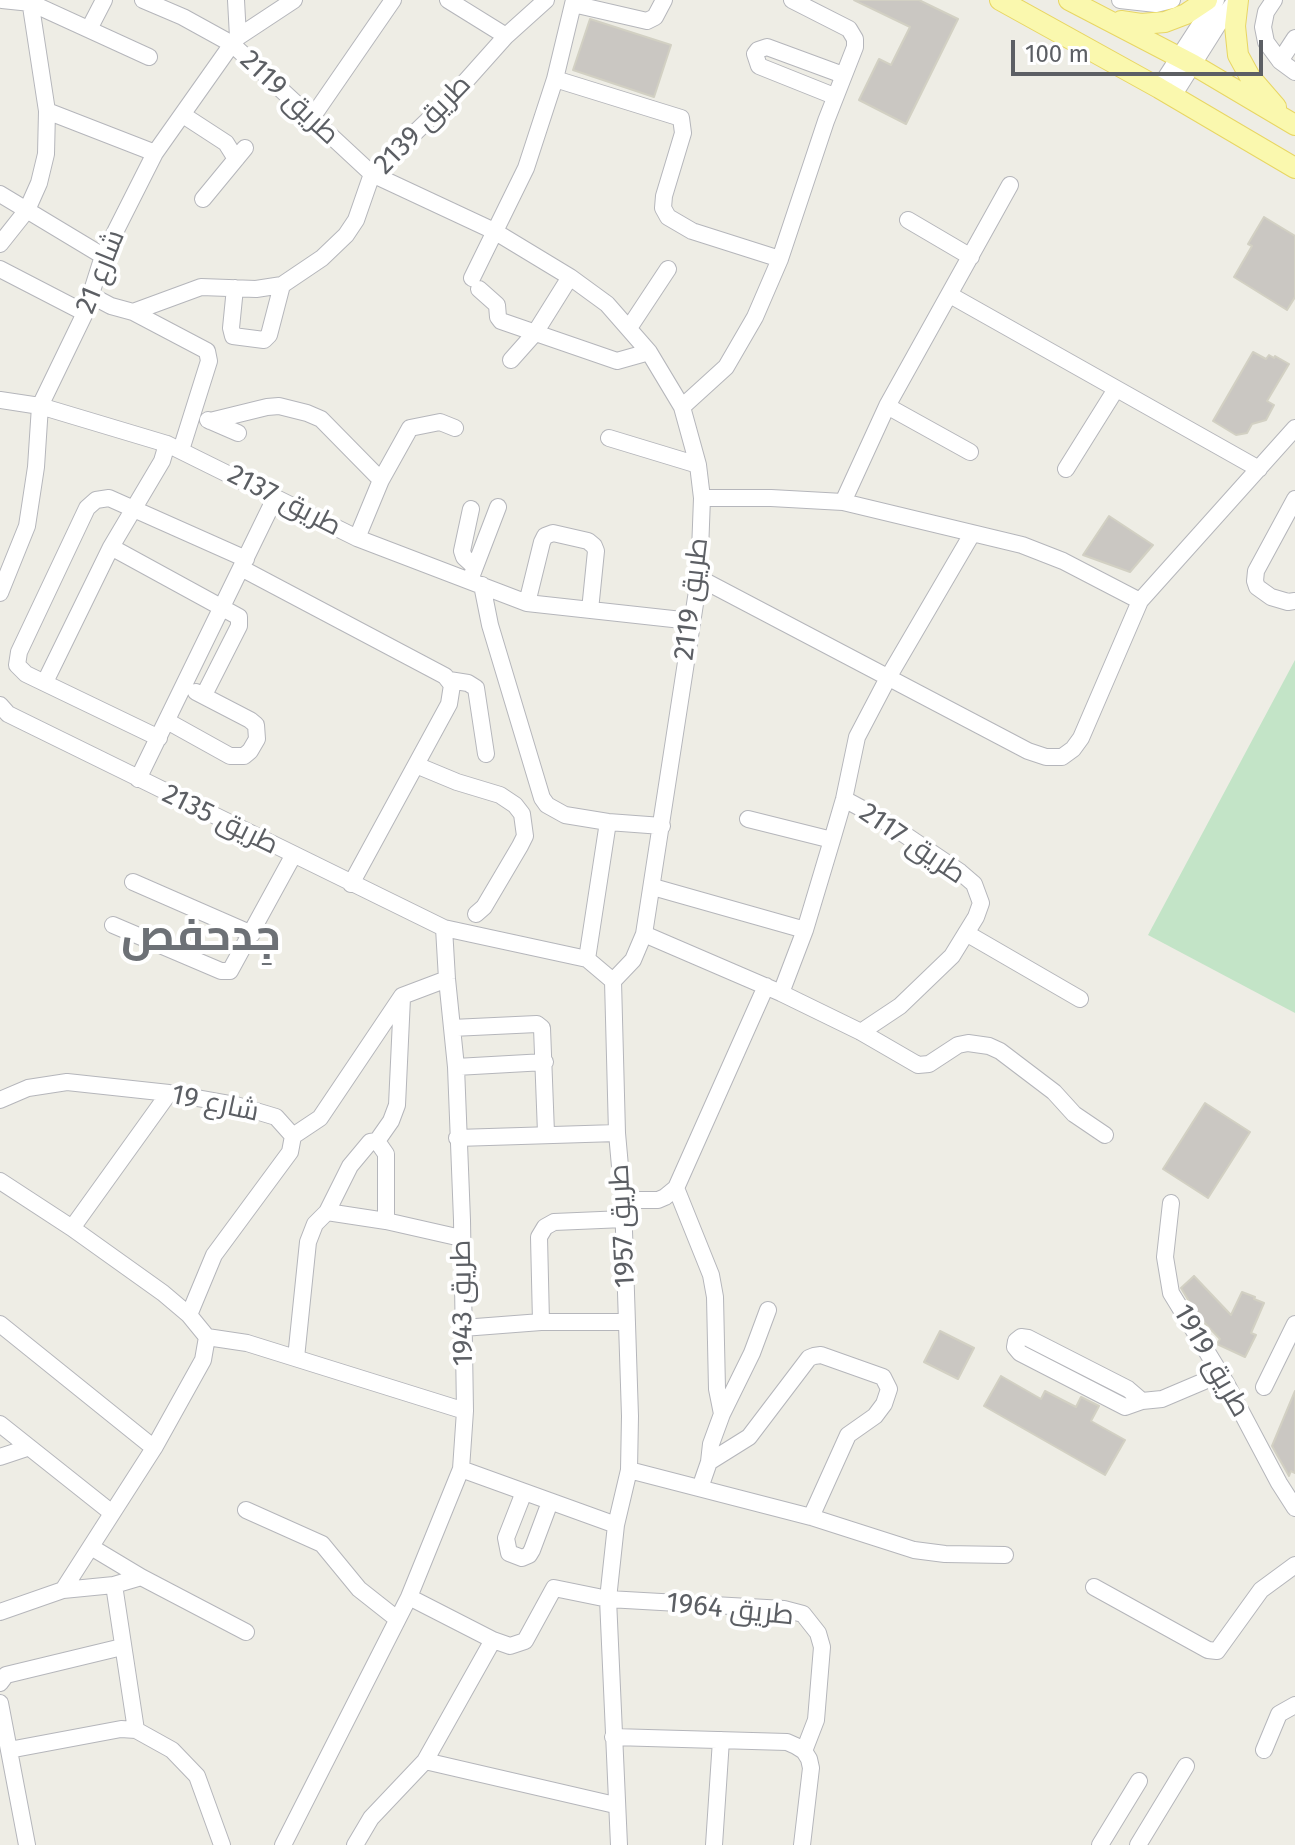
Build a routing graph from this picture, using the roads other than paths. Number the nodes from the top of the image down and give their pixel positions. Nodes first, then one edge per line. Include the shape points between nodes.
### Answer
1 (2, 0) edge
2 (104, 0) edge
3 (143, 0) edge
4 (236, 0) edge
5 (294, 0) edge
6 (393, 0) edge
7 (448, 0) edge
8 (546, 0) edge
9 (792, 0) edge
10 (1000, 0) edge
11 (1069, 0) edge
12 (1120, 0) edge
13 (1172, 0) edge
14 (1207, 0) edge
15 (1216, 0) edge
16 (1237, 0) edge
17 (1274, 0) edge
18 (579, 1) edge
19 (31, 2) edge
20 (662, 4) edge
21 (1104, 19) junction
22 (89, 29) junction
23 (506, 36) junction
24 (1295, 38) edge
25 (235, 41) junction
26 (149, 57) dead end
27 (1185, 60) junction
28 (1280, 61) junction
29 (1295, 72) edge
30 (843, 75) junction
31 (555, 79) junction
32 (1166, 92) junction
33 (834, 96) junction
34 (47, 111) junction
35 (183, 115) junction
36 (311, 119) junction
37 (1291, 122) edge
38 (155, 153) junction
39 (1295, 168) edge
40 (372, 174) junction
41 (1010, 185) dead end
42 (0, 194) edge
43 (203, 199) dead end
44 (27, 210) junction
45 (908, 220) dead end
46 (494, 231) junction
47 (0, 244) edge
48 (103, 256) junction
49 (971, 257) junction
50 (780, 259) junction
51 (0, 269) edge
52 (668, 269) dead end
53 (570, 277) junction
54 (282, 285) junction
55 (235, 288) junction
56 (950, 295) junction
57 (92, 296) junction
58 (133, 312) junction
59 (85, 313) junction
60 (629, 328) junction
61 (535, 333) junction
62 (649, 352) junction
63 (511, 360) dead end
64 (1116, 389) junction
65 (0, 400) edge
66 (40, 406) junction
67 (887, 406) junction
68 (682, 407) junction
69 (192, 413) junction
70 (210, 421) junction
71 (455, 428) dead end
72 (1295, 428) edge
73 (238, 433) dead end
74 (609, 438) dead end
75 (174, 447) junction
76 (970, 452) dead end
77 (698, 465) junction
78 (1066, 469) dead end
79 (1259, 469) junction
80 (381, 480) junction
81 (275, 498) junction
82 (702, 498) junction
83 (1295, 499) edge
84 (843, 502) junction
85 (498, 507) dead end
86 (133, 508) junction
87 (471, 509) dead end
88 (972, 534) junction
89 (357, 538) junction
90 (111, 547) junction
91 (243, 564) junction
92 (476, 577) junction
93 (699, 578) junction
94 (0, 593) edge
95 (1140, 601) junction
96 (1295, 601) edge
97 (527, 603) junction
98 (222, 606) junction
99 (590, 610) junction
100 (691, 621) junction
101 (889, 676) junction
102 (449, 680) junction
103 (45, 682) junction
104 (184, 687) junction
105 (204, 695) junction
106 (3, 710) edge
107 (167, 721) junction
108 (159, 738) junction
109 (486, 754) dead end
110 (416, 765) junction
111 (138, 779) junction
112 (844, 799) junction
113 (748, 819) dead end
114 (608, 822) junction
115 (662, 826) junction
116 (832, 840) junction
117 (293, 856) junction
118 (133, 882) dead end
119 (351, 884) junction
120 (653, 887) junction
121 (113, 925) dead end
122 (444, 928) junction
123 (805, 930) junction
124 (468, 933) junction
125 (966, 933) junction
126 (252, 934) junction
127 (644, 934) junction
128 (587, 959) junction
129 (447, 979) junction
130 (613, 981) junction
131 (773, 989) junction
132 (402, 996) junction
133 (1080, 999) dead end
134 (452, 1028) junction
135 (861, 1032) junction
136 (545, 1062) junction
137 (456, 1067) junction
138 (169, 1093) junction
139 (0, 1100) edge
140 (546, 1133) junction
141 (617, 1133) junction
142 (1105, 1135) dead end
143 (293, 1136) junction
144 (457, 1138) junction
145 (377, 1141) junction
146 (0, 1181) edge
147 (676, 1188) junction
148 (623, 1200) junction
149 (1171, 1203) dead end
150 (327, 1212) junction
151 (624, 1219) junction
152 (386, 1221) junction
153 (72, 1228) junction
154 (461, 1238) junction
155 (768, 1310) dead end
156 (189, 1315) junction
157 (541, 1322) junction
158 (627, 1322) junction
159 (0, 1324) edge
160 (463, 1328) junction
161 (1293, 1334) edge
162 (207, 1337) junction
163 (296, 1358) junction
164 (1221, 1374) junction
165 (1264, 1387) dead end
166 (1142, 1401) junction
167 (465, 1411) junction
168 (722, 1414) junction
169 (0, 1424) edge
170 (27, 1448) junction
171 (154, 1448) junction
172 (0, 1457) edge
173 (709, 1462) junction
174 (461, 1469) junction
175 (629, 1470) junction
176 (700, 1488) junction
177 (524, 1492) junction
178 (550, 1502) junction
179 (1295, 1508) edge
180 (246, 1510) dead end
181 (112, 1513) junction
182 (811, 1517) junction
183 (616, 1525) junction
184 (91, 1547) junction
185 (1005, 1555) dead end
186 (1295, 1565) edge
187 (141, 1577) junction
188 (114, 1585) junction
189 (1094, 1587) dead end
190 (63, 1590) junction
191 (409, 1597) junction
192 (608, 1599) junction
193 (0, 1612) edge
194 (397, 1619) junction
195 (246, 1632) dead end
196 (493, 1640) junction
197 (122, 1647) junction
198 (0, 1683) edge
199 (0, 1703) edge
200 (1295, 1705) edge
201 (136, 1730) junction
202 (613, 1737) junction
203 (721, 1740) junction
204 (9, 1750) junction
205 (1264, 1750) dead end
206 (804, 1751) junction
207 (425, 1761) junction
208 (1186, 1766) dead end
209 (1139, 1781) dead end
210 (615, 1805) junction
211 (27, 1845) edge
212 (222, 1845) edge
213 (283, 1845) edge
214 (355, 1845) edge
215 (619, 1845) edge
216 (714, 1845) edge
217 (802, 1845) edge
218 (1100, 1845) edge
219 (1138, 1845) edge

1 - 19 street
2 - 22 street
3 - 25 street, طريق 2119
4 - 25 street
5 - 25 street, شارع 21
6 - 36 street
7 - 23 street
8 - 23 street, طريق 2139
9 - 30 street via 849,29 855,47
10 - 32 main road
11 - 21 main road
12 - 13 street
14 - 21 main road via 1157,23
15 - 27 street
16 - 27 street
16 - 37 main road via 1238,55 1250,77
17 - 28 street via 1263,27 1266,42
18 - 20 street via 643,21 655,17
18 - 31 street
19 - 22 street
19 - 34 street
21 - 27 main road
22 - 26 street
23 - 40 street, طريق 2139
24 - 28 street
25 - 35 street, شارع 21
25 - 36 street, طريق 2119
27 - 32 street
27 - 37 main road
28 - 29 street
30 - 33 street
30 - 33 street via 767,47 755,54 759,66
31 - 46 street via 526,168
31 - 50 street via 681,118 683,133 664,196 668,217 692,231
32 - 39 main road
33 - 50 street
34 - 38 street
34 - 44 street via 46,154
35 - 38 street, شارع 21
35 - 43 street via 241,154
36 - 40 street, طريق 2119
38 - 48 street, شارع 21
40 - 46 street, طريق 2119
40 - 54 street, طريق 2139 via 346,235
41 - 49 street
42 - 44 street
44 - 47 street
44 - 48 street
45 - 49 street
46 - 53 street, طريق 2119
46 - 61 street via 475,284 497,305 501,321
48 - 57 street, شارع 21
49 - 56 street
50 - 68 street via 726,367
51 - 59 street
52 - 60 street
53 - 60 street, طريق 2119
53 - 61 street
54 - 55 street, طريق 2139
54 - 55 street via 264,340 233,336
55 - 58 street, طريق 2139 via 201,287
56 - 64 street
56 - 67 street
57 - 58 street
57 - 59 street, شارع 21
58 - 69 street via 207,351 209,361
59 - 66 street, شارع 21
60 - 62 street, طريق 2119
61 - 62 street via 617,361
61 - 63 street
62 - 68 street, طريق 2119
64 - 78 street
64 - 79 street
65 - 66 street, طريق 2137
66 - 75 street, طريق 2137
66 - 94 street, شارع 21 via 27,526
67 - 76 street
67 - 84 street
68 - 77 street, طريق 2119
69 - 70 street
69 - 75 street
70 - 73 street
70 - 80 street via 279,406 307,413 321,419
71 - 80 street via 440,422 410,428
72 - 79 street
74 - 77 street
75 - 81 street, طريق 2137
75 - 86 street
77 - 82 street, طريق 2119
79 - 95 street
80 - 89 street
81 - 89 street, طريق 2137
81 - 91 street
82 - 84 street
82 - 93 street, طريق 2119
83 - 96 street via 1255,581 1271,597
84 - 88 street
85 - 92 street
86 - 90 street
86 - 91 street
86 - 103 street via 102,498 87,508 16,661 22,672
87 - 92 street via 462,551
88 - 95 street via 1063,561
88 - 101 street, طريق 2117
89 - 92 street, طريق 2137
90 - 98 street
90 - 103 street
91 - 98 street
91 - 102 street
92 - 97 street, طريق 2137
92 - 114 street via 542,798 554,811
93 - 100 street, طريق 2119
93 - 101 street
95 - 101 street via 1081,738 1062,757 1028,751
97 - 99 street, طريق 2137
97 - 99 street via 542,542 553,533 594,546
98 - 104 street
98 - 105 street via 241,622
99 - 100 street, طريق 2137
100 - 115 street, طريق 2119
101 - 112 street, طريق 2117 via 857,737
102 - 109 street via 476,688
102 - 110 street via 451,698
103 - 108 street
104 - 105 street
104 - 107 street
105 - 107 street via 256,725 257,739 244,756 230,756
106 - 111 street, طريق 2135
107 - 108 street
108 - 111 street
110 - 119 street
110 - 124 street via 500,795 522,814 525,836
111 - 117 street, طريق 2135
112 - 116 street, طريق 2117
112 - 125 street, طريق 2117 via 974,884 981,903
113 - 116 street
114 - 115 street
114 - 128 street
115 - 120 street, طريق 2119
116 - 123 street, طريق 2117
117 - 119 street, طريق 2135
117 - 126 street
118 - 126 street
119 - 122 street, طريق 2135
120 - 123 street
120 - 127 street, طريق 2119
121 - 126 street via 226,972 234,968
122 - 124 street
122 - 129 street, طريق 1943
123 - 131 street, طريق 2117
124 - 128 street
125 - 133 street
125 - 135 street, طريق 2117 via 929,979
127 - 130 street, طريق 2119 via 633,960
127 - 131 street
128 - 130 street
129 - 132 street
129 - 134 street, طريق 1943
130 - 141 street, طريق 1957
131 - 135 street
131 - 147 street, طريق 2117
132 - 143 street, شارع 19 via 320,1118
132 - 145 street via 397,1105
134 - 136 street via 537,1024 542,1028
134 - 137 street, طريق 1943
135 - 142 street via 918,1065 929,1064 958,1045 989,1046
136 - 137 street
136 - 140 street
137 - 144 street, طريق 1943
138 - 139 street, شارع 19 via 67,1082 28,1088
138 - 143 street, شارع 19 via 276,1117
138 - 153 street
140 - 141 street
140 - 144 street
141 - 148 street, طريق 1957
143 - 156 street via 290,1152 214,1255
144 - 154 street, طريق 1943
145 - 150 street via 365,1145 350,1166
145 - 152 street via 386,1154
146 - 153 street
147 - 148 street via 658,1200
147 - 168 street via 711,1275
148 - 151 street, طريق 1957
149 - 164 street, طريق 1919 via 1165,1257 1171,1293
150 - 152 street
150 - 163 street via 308,1242
151 - 157 street via 554,1222 545,1227 539,1237
151 - 158 street, طريق 1957
152 - 154 street
153 - 156 street
154 - 160 street, طريق 1943
155 - 168 street
156 - 162 street
157 - 158 street
157 - 160 street
158 - 175 street, طريق 1957
159 - 171 street
160 - 167 street, طريق 1943
161 - 165 street
162 - 163 street
162 - 171 street via 203,1360
163 - 167 street
164 - 166 street via 1162,1399
164 - 179 street, طريق 1919
166 - 166 street via 1125,1407 1020,1353 1016,1341 1028,1338
167 - 174 street, طريق 1943
168 - 173 street
169 - 170 street
170 - 172 street
170 - 181 street
171 - 181 street
173 - 176 street
173 - 182 street via 749,1437 809,1358 821,1355 883,1377 889,1389 884,1404 848,1435
174 - 177 street
174 - 191 street, طريق 1943
175 - 176 street
175 - 183 street, طريق 1957
176 - 182 street
177 - 178 street
177 - 178 street via 506,1538 509,1553 529,1555
178 - 183 street
180 - 194 street via 322,1544 359,1589
181 - 184 street
182 - 185 street via 914,1550
183 - 192 street, طريق 1957
184 - 187 street
184 - 190 street
186 - 189 street via 1261,1590 1217,1651
187 - 188 street
187 - 195 street
188 - 190 street
188 - 197 street
190 - 193 street
191 - 194 street, طريق 1943
191 - 196 street
192 - 196 street via 554,1588 525,1641 510,1646
192 - 202 street, طريق 1957
192 - 206 street, طريق 1964 via 803,1614 822,1647 816,1720
194 - 213 street, طريق 1943
196 - 207 street
197 - 198 street via 6,1675
197 - 201 street
199 - 204 street
200 - 205 street via 1279,1714
201 - 204 street
201 - 212 street via 172,1750 197,1776
202 - 203 street
202 - 210 street, طريق 1957
203 - 206 street via 787,1742
203 - 216 street
204 - 211 street
206 - 217 street, طريق 1964 via 811,1768
207 - 210 street
207 - 214 street via 371,1818
208 - 219 street
209 - 218 street
210 - 215 street, طريق 1957

